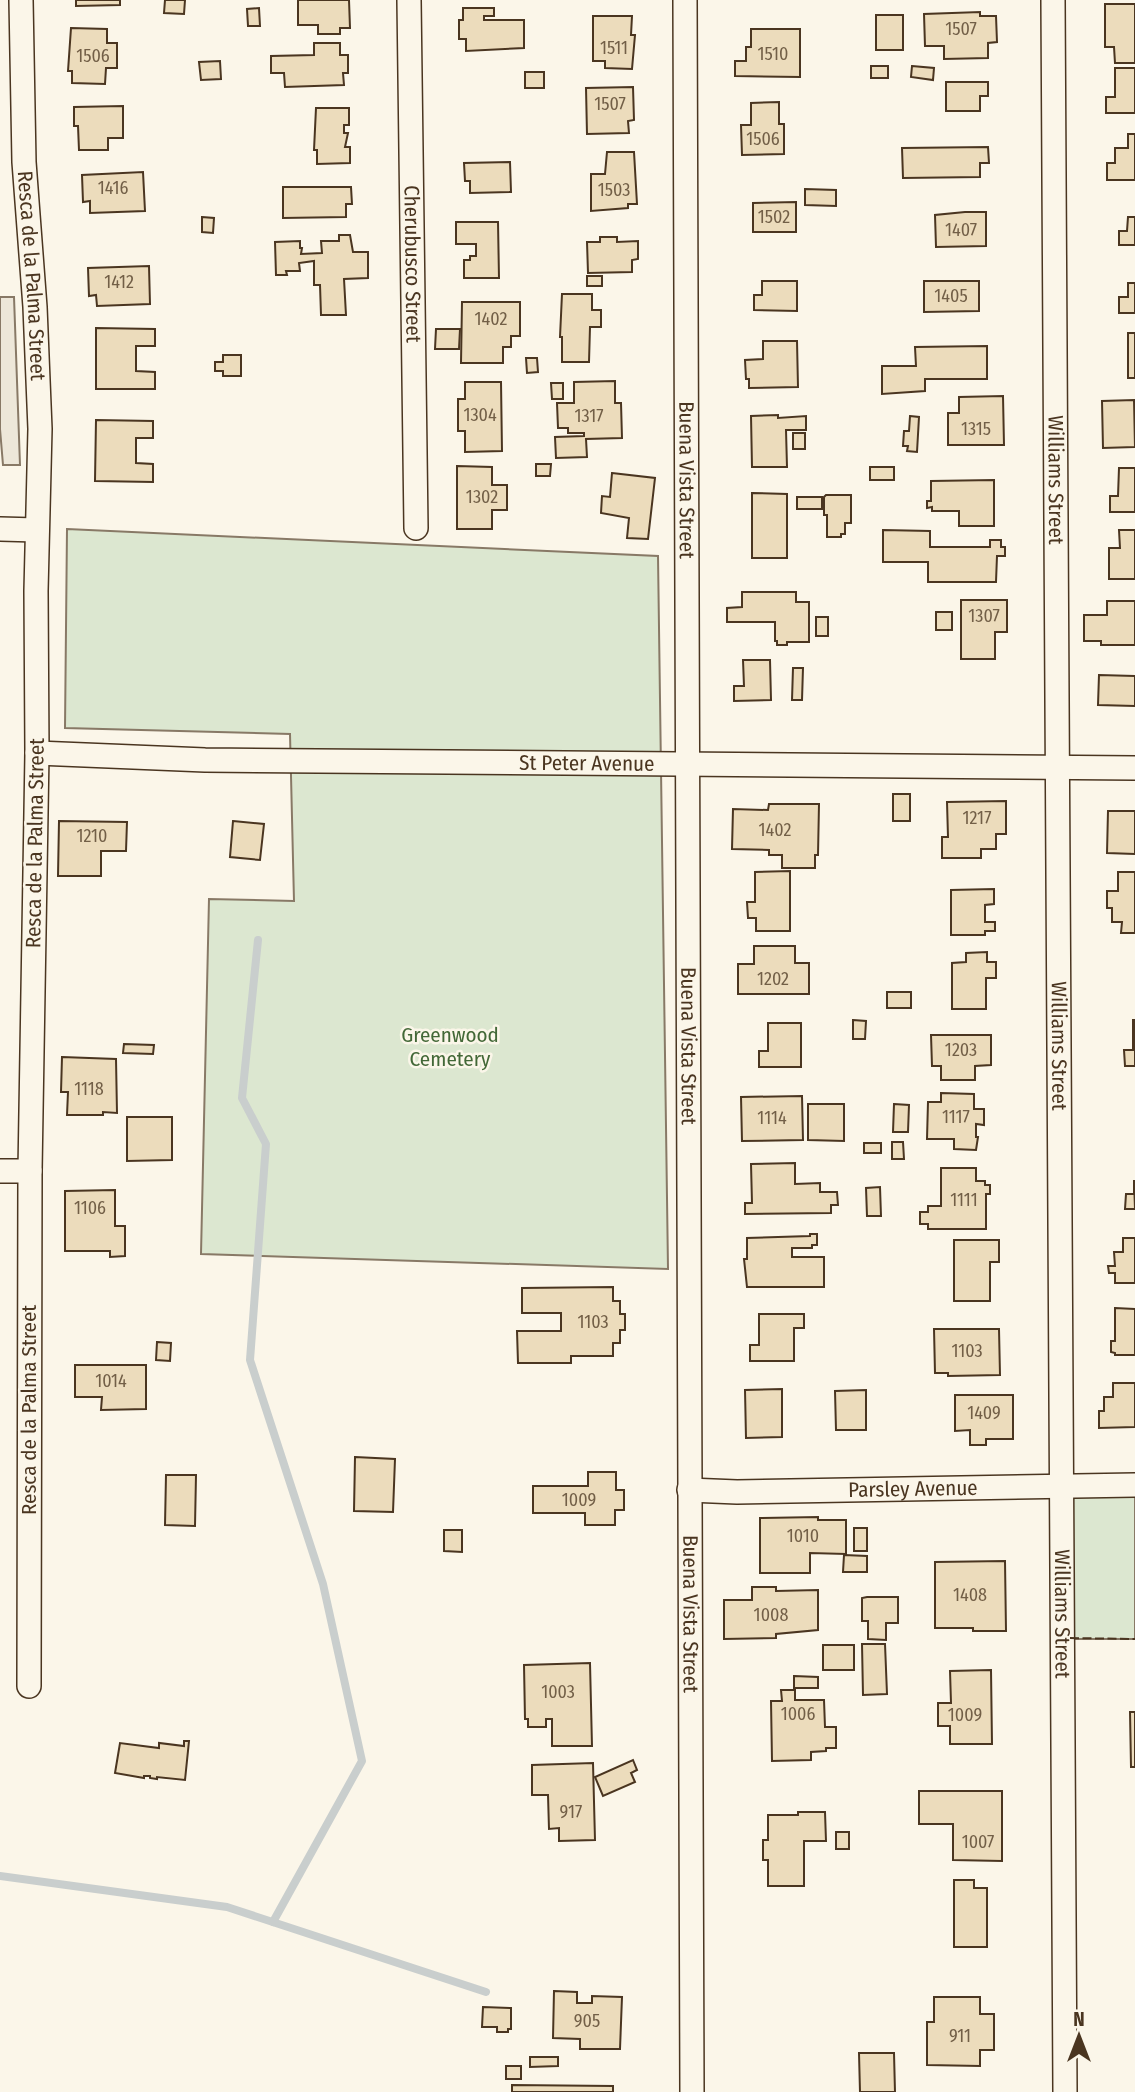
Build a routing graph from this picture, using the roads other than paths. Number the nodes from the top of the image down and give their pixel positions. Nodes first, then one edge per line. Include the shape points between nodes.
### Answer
1 (20, 0) edge
2 (409, 0) edge
3 (685, 0) edge
4 (1053, 0) edge
5 (416, 528) dead end
6 (0, 529) edge
7 (37, 530) junction
8 (37, 753) junction
9 (687, 765) junction
10 (1057, 768) junction
11 (1135, 768) edge
12 (0, 1171) edge
13 (30, 1171) junction
14 (1135, 1485) edge
15 (1062, 1486) junction
16 (689, 1490) junction
17 (29, 1686) dead end
18 (692, 2092) edge
19 (1065, 2092) edge

1 - 7 street, Resca de la Palma Street via 24,163 40,429
2 - 5 street, Cherubusco Street
3 - 9 street, Buena Vista Street
4 - 10 street, Williams Street
6 - 7 street
7 - 8 street, Resca de la Palma Street
8 - 9 street, St Peter Avenue via 205,760
8 - 13 street, Resca de la Palma Street
9 - 10 street, St Peter Avenue
9 - 16 street, Buena Vista Street
10 - 11 street, St Peter Avenue
10 - 15 street, Williams Street
12 - 13 street
13 - 17 street, Resca de la Palma Street
14 - 15 street, Parsley Avenue
15 - 16 street, Parsley Avenue
15 - 19 street, Williams Street
16 - 18 street, Buena Vista Street

